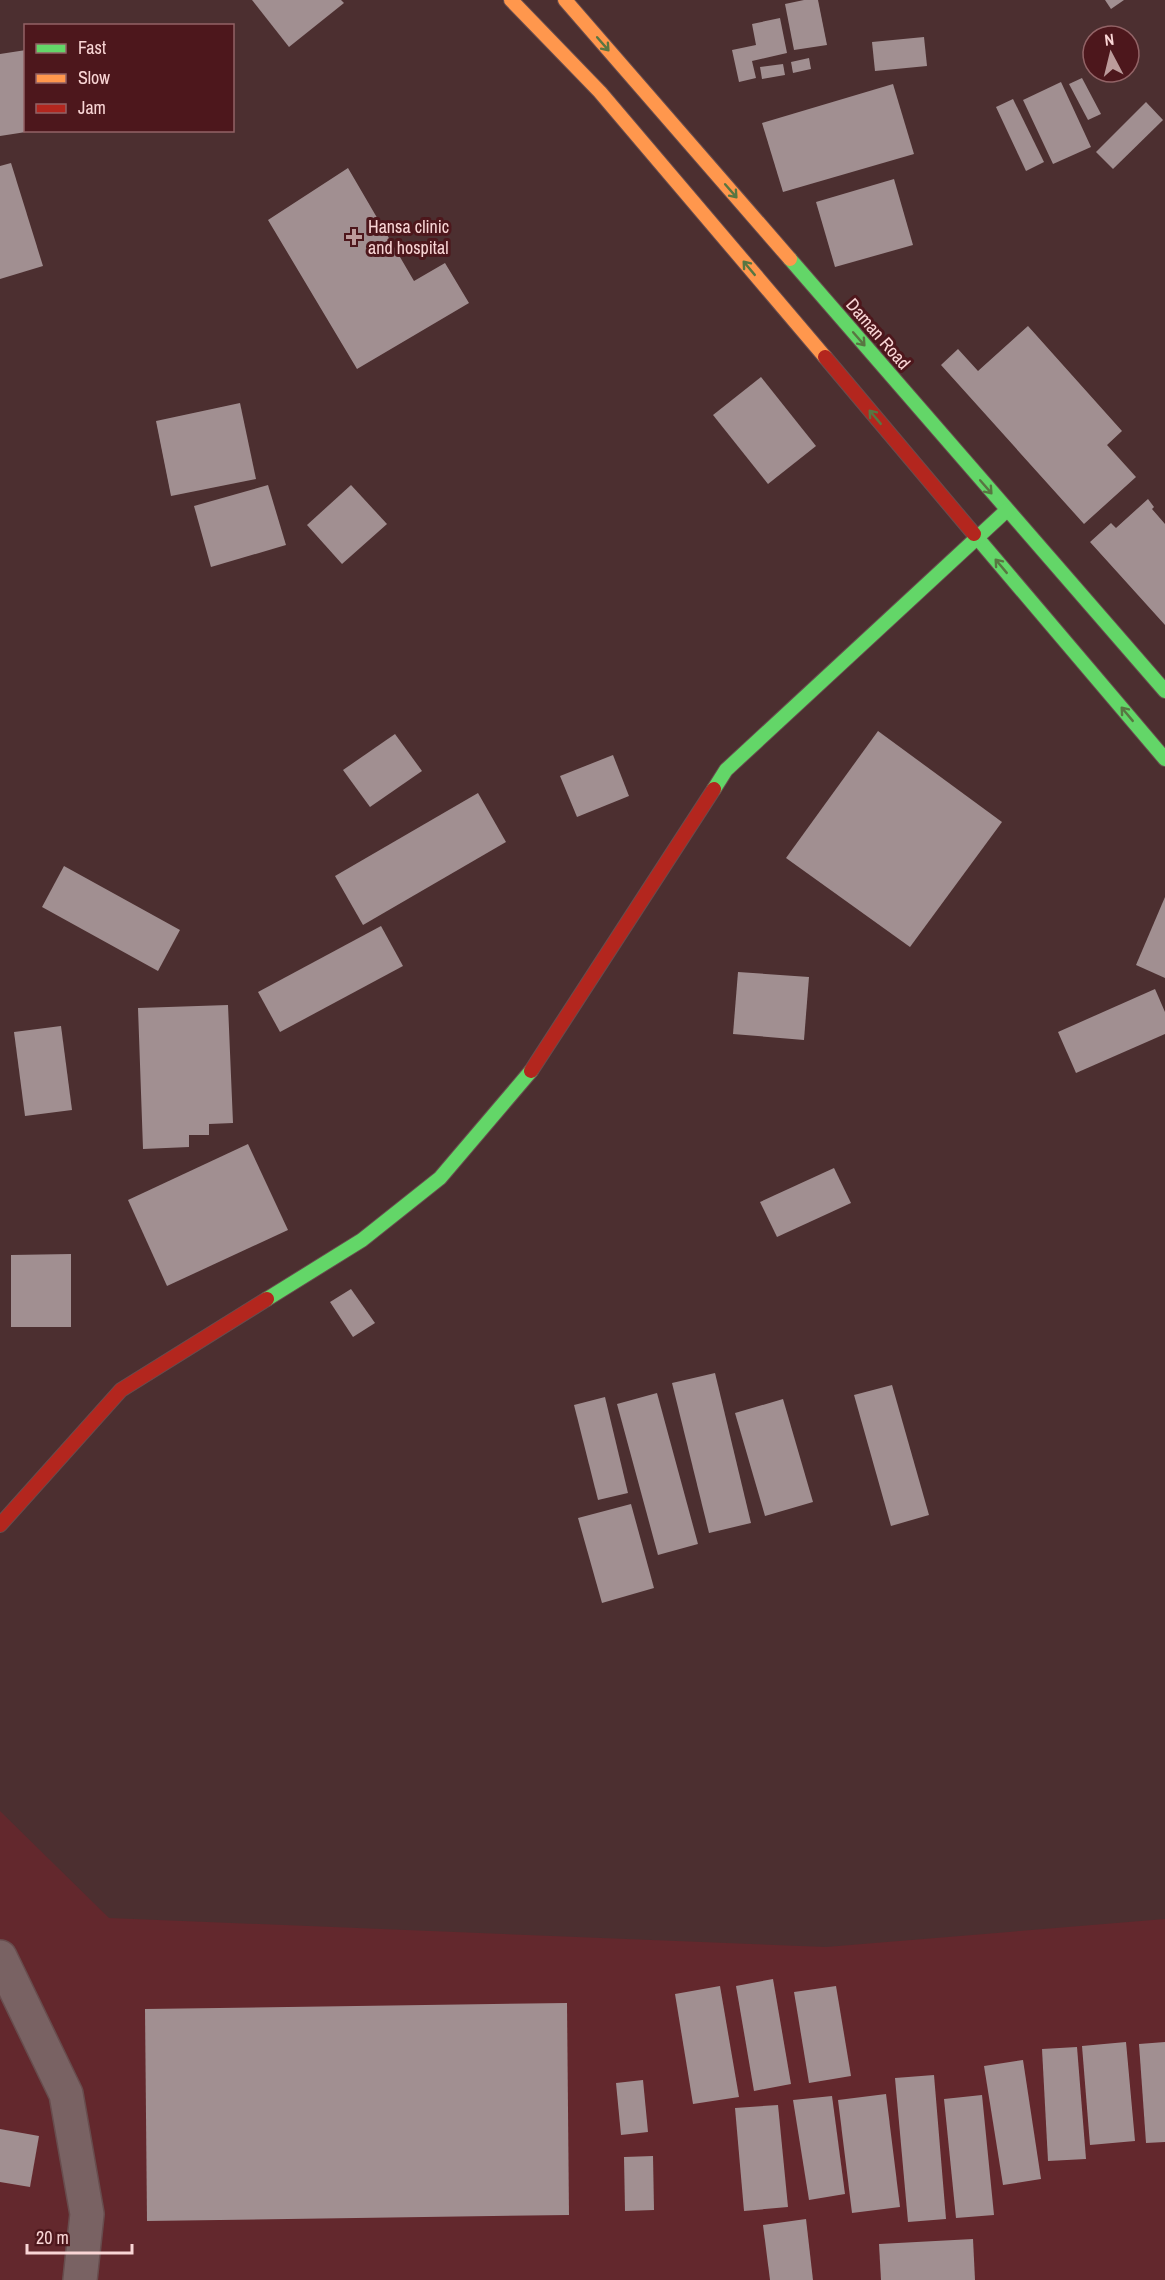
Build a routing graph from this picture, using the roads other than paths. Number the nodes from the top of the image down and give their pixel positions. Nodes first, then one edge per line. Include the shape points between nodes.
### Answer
1 (511, 0) edge
2 (565, 0) edge
3 (1007, 510) junction
4 (977, 538) junction
5 (1165, 691) edge
6 (1165, 759) edge
7 (0, 1525) edge
8 (0, 1957) edge
9 (80, 2280) edge

4 -> 1 main road via 608,101
2 -> 3 main road, Daman Road
3 - 4 main road
3 - 5 main road, Daman Road
6 -> 4 main road
4 - 7 main road via 726,770 528,1076 440,1178 362,1240 121,1390
8 - 9 street via 66,2094 87,2214

